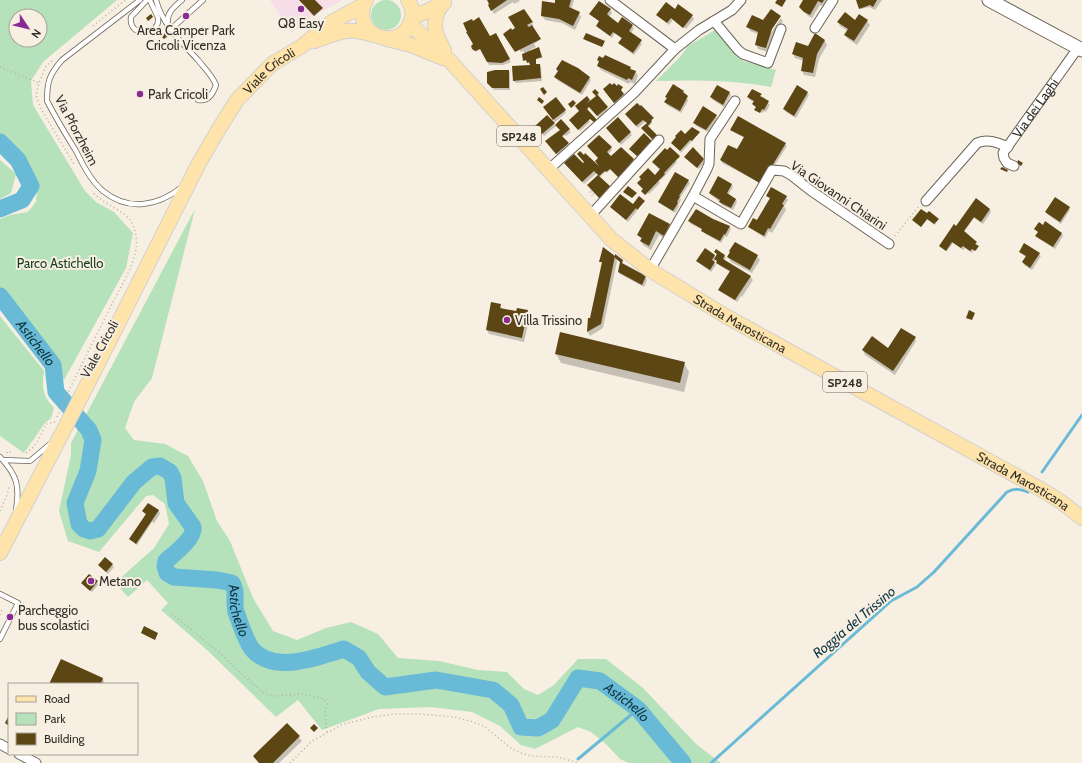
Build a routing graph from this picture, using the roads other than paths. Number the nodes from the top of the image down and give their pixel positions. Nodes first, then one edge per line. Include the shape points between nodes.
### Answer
1 (156, 0) edge
2 (182, 0) edge
3 (203, 0) edge
4 (408, 0) edge
5 (610, 0) edge
6 (741, 0) edge
7 (833, 0) edge
8 (989, 0) edge
9 (145, 1) edge
10 (365, 2) edge
11 (446, 2) edge
12 (411, 21) junction
13 (714, 21) junction
14 (166, 22) junction
15 (815, 28) dead end
16 (171, 29) junction
17 (780, 29) dead end
18 (381, 37) junction
19 (302, 46) junction
20 (675, 49) junction
21 (1080, 49) edge
22 (450, 61) junction
23 (198, 100) dead end
24 (735, 101) dead end
25 (659, 140) dead end
26 (1008, 146) junction
27 (199, 163) junction
28 (1014, 166) dead end
29 (548, 170) junction
30 (693, 196) junction
31 (926, 201) road end
32 (590, 216) junction
33 (889, 244) road end
34 (650, 270) junction
35 (61, 420) junction
36 (49, 445) junction
37 (1, 459) edge
38 (28, 500) junction
39 (1077, 511) edge
40 (1082, 518) edge
41 (15, 522) junction
42 (0, 552) edge
43 (0, 594) edge
44 (0, 639) edge
45 (21, 755) edge
46 (36, 763) edge

1 - 14 lane
2 - 14 lane via 170,13
3 - 16 lane
4 - 12 main road via 412,10
5 - 20 street
6 - 13 street via 732,10
7 - 15 street
8 - 21 street, Via dei Laghi
9 - 9 lane via 158,18 156,26 144,33 136,30 130,20 132,14
9 - 27 lane, Via Pforzheim via 62,60 52,72 47,88 47,101 91,178 104,192 122,201 138,204 164,199 184,185
10 - 18 main road via 362,12 365,25
10 - 19 main road, Viale Cricoli via 332,22
11 - 12 main road
11 - 22 main road, Strada Marosticana via 436,16 435,30
12 - 18 main road via 401,35
12 - 22 main road, Strada Marosticana / SP248
13 - 17 street via 743,54 768,63
13 - 20 street
14 - 16 lane
16 - 23 lane via 216,85 207,99
18 - 19 main road, Viale Cricoli via 357,30 341,31
18 - 22 main road, Strada Marosticana / SP248 via 411,45
19 - 27 main road, Viale Cricoli via 272,64 237,100
20 - 29 street via 634,93
21 - 26 street, Via dei Laghi
22 - 29 main road, Strada Marosticana / SP248
24 - 30 street via 710,139 709,164
25 - 32 street
26 - 28 street, Via dei Laghi via 1003,153 1004,158 1007,163
26 - 31 street via 982,140
27 - 35 main road, Viale Cricoli
29 - 32 main road, Strada Marosticana / SP248
30 - 33 street, Via Giovanni Chiarini via 741,224 772,170 777,169 791,175
30 - 34 street
32 - 34 main road, Strada Marosticana / SP248 via 611,239
34 - 39 main road, Strada Marosticana / SP248 via 729,318
35 - 36 main road, Viale Cricoli
35 - 38 main road, Viale Cricoli
36 - 37 lane via 30,461
36 - 38 main road, Viale Cricoli
37 - 41 lane via 16,478 19,493
38 - 41 main road, Viale Cricoli
39 - 40 main road, Strada Marosticana / SP248
41 - 42 main road, Viale Cricoli
43 - 44 lane via 18,603
45 - 46 street

